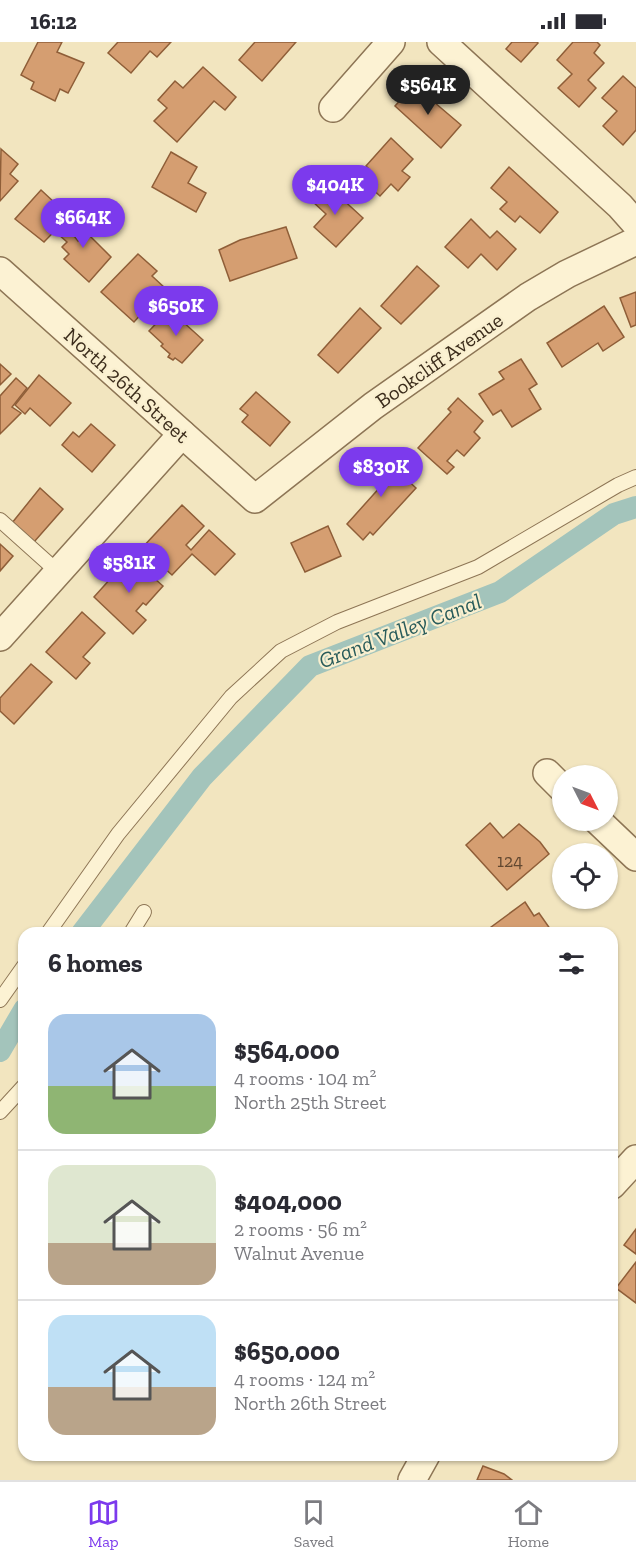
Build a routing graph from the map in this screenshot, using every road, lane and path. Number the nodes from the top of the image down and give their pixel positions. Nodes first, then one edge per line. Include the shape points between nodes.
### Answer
1 (391, 42) edge
2 (441, 42) edge
3 (333, 108) dead end
4 (636, 224) edge
5 (636, 241) edge
6 (0, 272) edge
7 (182, 434) junction
8 (636, 477) edge
9 (255, 499) joint
10 (0, 520) edge
11 (58, 572) junction
12 (0, 637) edge
13 (609, 831) edge
14 (636, 857) edge
15 (144, 912) dead end
16 (52, 927) edge
17 (135, 927) edge
18 (18, 974) edge
19 (0, 1000) edge
20 (18, 1092) edge
21 (0, 1112) edge
22 (636, 1159) edge
23 (618, 1178) edge
24 (423, 1461) edge
25 (412, 1480) edge

1 - 3 street
2 - 4 street
5 - 9 street, Bookcliff Avenue via 528,297 373,406
6 - 7 street, North 26th Street
7 - 9 street, North 26th Street
7 - 11 street
8 - 16 lane via 478,567 337,622 281,651 224,706 118,834
10 - 11 lane
11 - 12 street
13 - 14 street
15 - 17 lane
18 - 19 lane
20 - 21 lane
22 - 23 street
24 - 25 street

